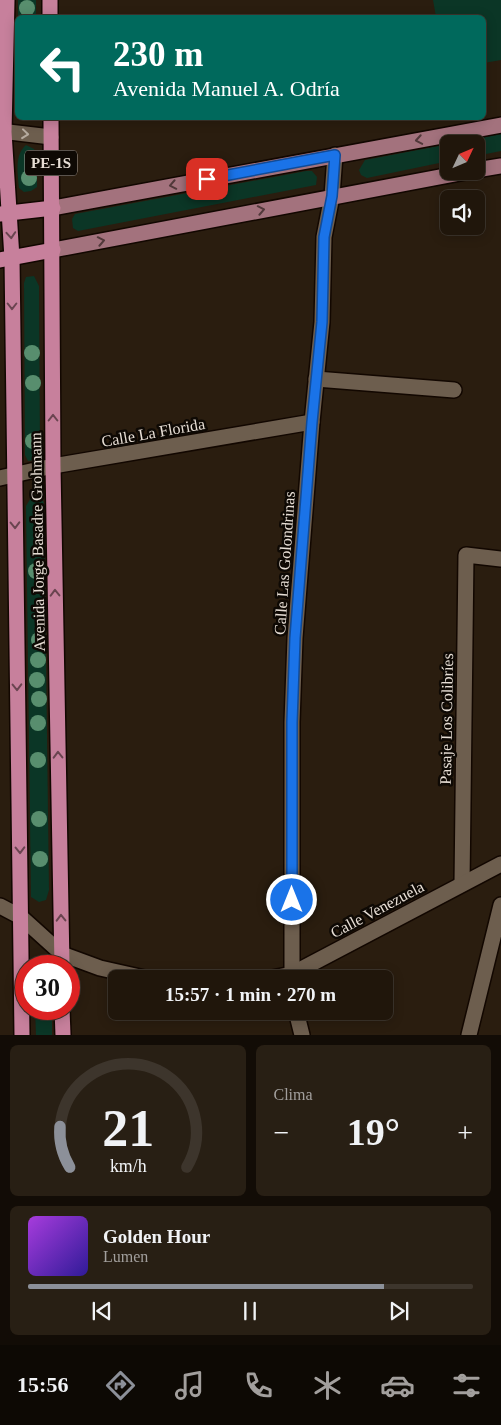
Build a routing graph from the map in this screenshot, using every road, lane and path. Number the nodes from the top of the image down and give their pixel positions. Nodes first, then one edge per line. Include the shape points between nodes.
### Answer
1 (2, 0) edge
2 (7, 0) edge
3 (50, 0) edge
4 (0, 6) edge
5 (50, 15) edge
6 (51, 120) edge
7 (501, 125) edge
8 (2, 131) edge
9 (51, 137) junction
10 (335, 155) junction
11 (501, 166) edge
12 (485, 169) edge
13 (440, 177) edge
14 (332, 196) junction
15 (53, 208) junction
16 (4, 213) edge
17 (53, 250) junction
18 (6, 259) edge
19 (316, 379) junction
20 (454, 390) dead end
21 (312, 422) junction
22 (53, 466) junction
23 (7, 477) edge
24 (501, 559) edge
25 (501, 864) edge
26 (462, 884) junction
27 (501, 905) edge
28 (0, 906) edge
29 (20, 918) junction
30 (57, 955) edge
31 (62, 955) edge
32 (80, 964) edge
33 (109, 970) edge
34 (292, 970) edge
35 (305, 970) edge
36 (62, 1020) edge
37 (298, 1020) edge
38 (22, 1035) edge
39 (63, 1035) edge
40 (302, 1035) edge
41 (470, 1035) edge

1 - 4 street
2 - 8 highway, Avenida Jorge Basadre Grohmann / PE-1S
3 - 5 highway
6 - 9 highway, Avenida Jorge Basadre Grohmann / PE-1S
7 -> 10 main road
8 -> 9 street
8 - 16 highway, Avenida Jorge Basadre Grohmann / PE-1S
9 - 15 highway, Avenida Jorge Basadre Grohmann / PE-1S
10 - 14 street, Calle Las Golondrinas
10 -> 15 main road
11 - 12 main road
13 - 14 main road
17 -> 14 main road
14 - 19 street, Calle Las Golondrinas via 324,237 322,322
15 - 16 highway
15 - 17 highway, Avenida Jorge Basadre Grohmann / PE-1S
16 -> 18 highway, Avenida Jorge Basadre Grohmann
17 - 18 highway
22 -> 17 highway, Avenida Jorge Basadre Grohmann
18 -> 23 highway, Avenida Jorge Basadre Grohmann
19 - 20 street
19 - 21 street, Calle Las Golondrinas
21 - 22 street, Calle La Florida
21 - 34 street, Calle Las Golondrinas via 292,713
22 - 23 street, Calle La Florida
31 -> 22 highway, Avenida Jorge Basadre Grohmann
23 -> 29 highway, Avenida Jorge Basadre Grohmann
24 - 26 street, Pasaje Los Colibríes via 466,555
25 - 26 street, Calle Venezuela
26 - 35 street, Calle Venezuela
27 - 41 street
28 - 29 street
29 - 30 street
29 - 38 highway, Avenida Jorge Basadre Grohmann
32 - 33 street
36 - 39 highway
37 - 40 street

